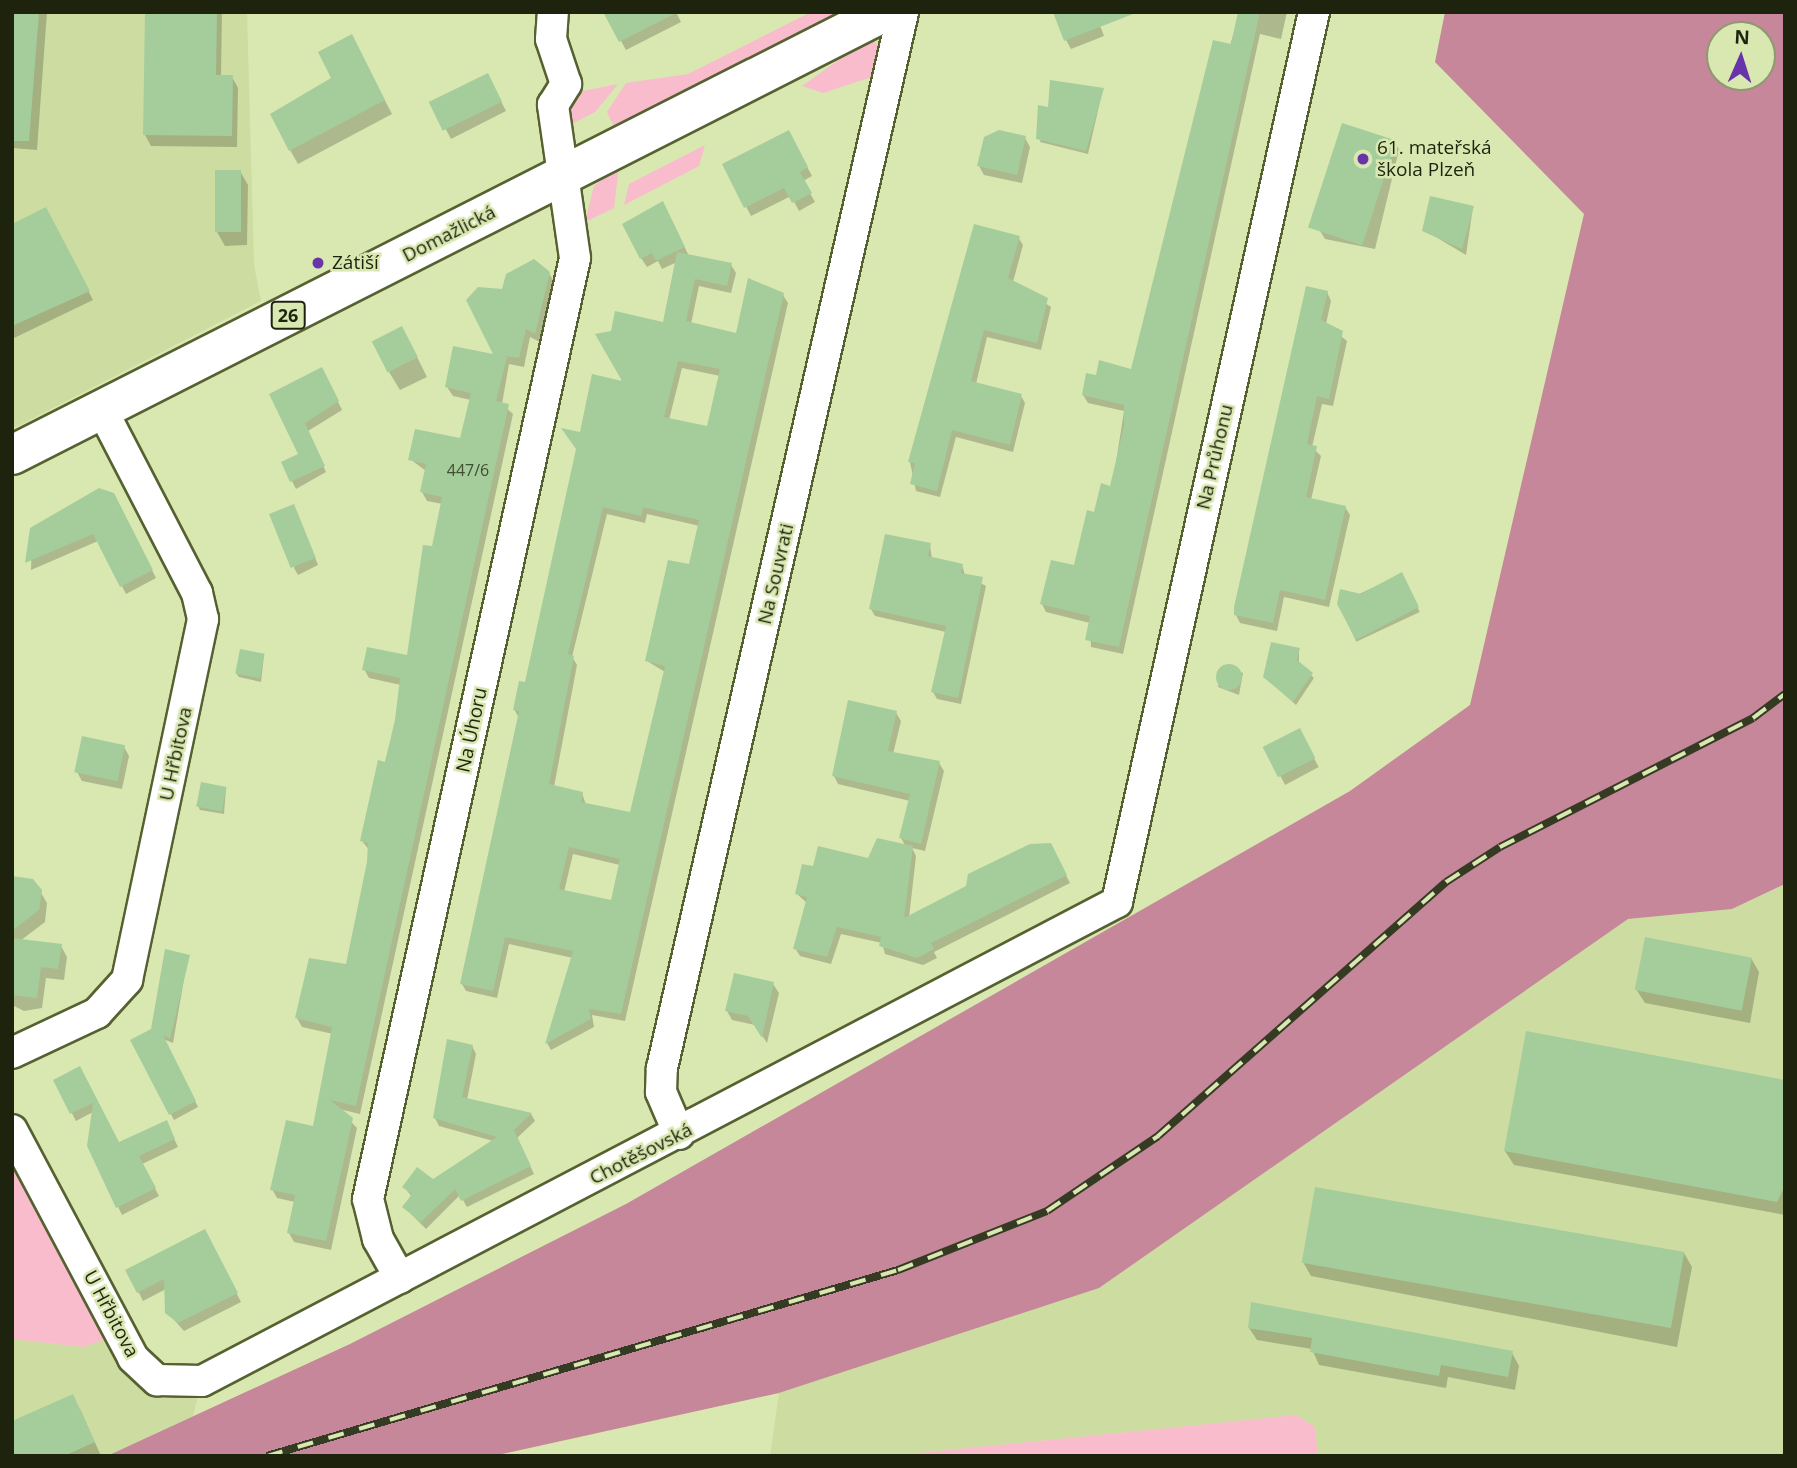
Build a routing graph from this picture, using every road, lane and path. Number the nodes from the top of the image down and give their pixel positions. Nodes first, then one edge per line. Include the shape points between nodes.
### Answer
1 (553, 12) edge
2 (885, 12) edge
3 (903, 12) edge
4 (1314, 12) edge
5 (564, 176) junction
6 (102, 410) junction
7 (12, 455) edge
8 (1117, 902) joint
9 (12, 1053) edge
10 (12, 1129) edge
11 (679, 1134) junction
12 (400, 1278) junction
13 (157, 1380) joint

1 - 5 street, Na Úhoru via 551,39 566,84 553,105
2 - 5 main road, Domažlická / 26
3 - 11 street, Na Souvrati via 662,1068 661,1092
4 - 8 street, Na Průhonu
5 - 6 main road, Domažlická / 26
5 - 12 street, Na Úhoru via 573,274 369,1199 379,1239
6 - 7 main road, Domažlická / 26
6 - 9 street, U Hřbitova via 197,593 202,626 127,981 97,1013
8 - 11 street, Chotěšovská
10 - 13 street, U Hřbitova via 117,1335
11 - 12 street, Chotěšovská
12 - 13 street, Chotěšovská via 202,1381

